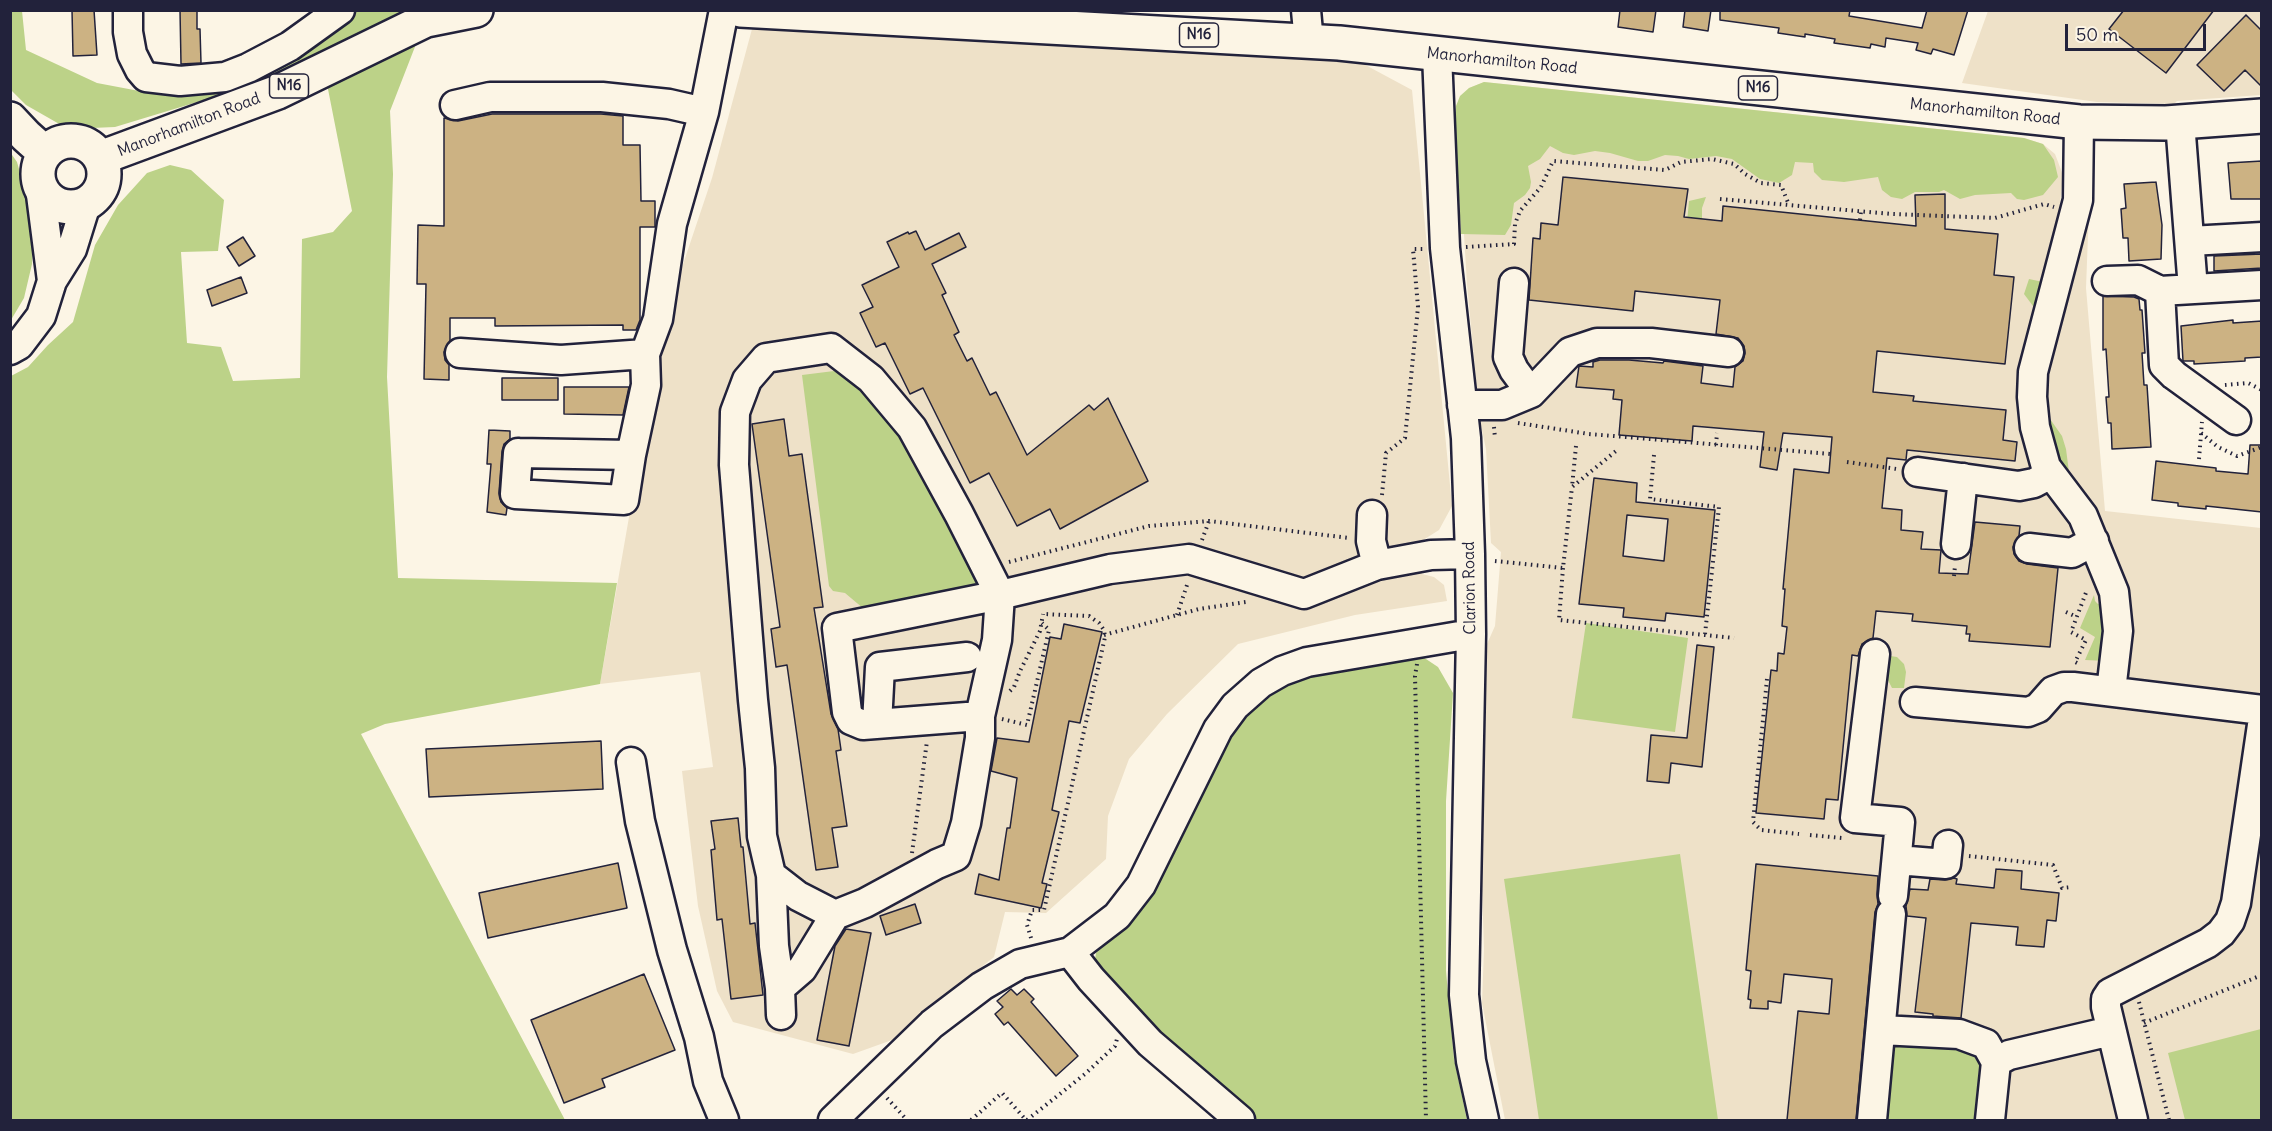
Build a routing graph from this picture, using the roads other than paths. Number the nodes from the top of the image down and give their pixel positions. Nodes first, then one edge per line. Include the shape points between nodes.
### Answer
1 (128, 10) edge
2 (340, 10) edge
3 (476, 10) edge
4 (724, 10) edge
5 (740, 10) edge
6 (423, 15) edge
7 (1306, 26) edge
8 (1437, 54) junction
9 (455, 105) dead end
10 (704, 112) junction
11 (2262, 116) edge
12 (10, 119) edge
13 (2079, 122) junction
14 (2180, 122) junction
15 (45, 153) junction
16 (100, 158) junction
17 (40, 187) junction
18 (86, 204) junction
19 (2262, 237) edge
20 (2190, 241) junction
21 (2107, 280) dead end
22 (52, 281) junction
23 (1514, 283) dead end
24 (2262, 285) edge
25 (2193, 289) junction
26 (2160, 291) junction
27 (10, 350) edge
28 (1728, 352) dead end
29 (460, 353) dead end
30 (645, 354) junction
31 (1531, 393) junction
32 (1462, 405) junction
33 (2236, 420) dead end
34 (631, 455) dead end
35 (1918, 472) road end
36 (2051, 474) junction
37 (1963, 478) junction
38 (1377, 508) road end
39 (2094, 541) junction
40 (2029, 548) dead end
41 (1955, 557) road end
42 (1483, 558) junction
43 (1377, 565) junction
44 (1011, 593) junction
45 (1471, 634) junction
46 (1875, 654) dead end
47 (967, 657) dead end
48 (2112, 679) junction
49 (1915, 702) dead end
50 (2262, 710) edge
51 (980, 716) junction
52 (878, 724) junction
53 (2262, 725) edge
54 (631, 762) dead end
55 (1948, 851) road end
56 (1897, 860) junction
57 (771, 875) junction
58 (835, 915) junction
59 (1070, 952) junction
60 (1881, 1030) junction
61 (2111, 1031) junction
62 (1996, 1062) junction
63 (724, 1120) edge
64 (833, 1120) edge
65 (1240, 1120) edge
66 (1484, 1120) edge
67 (1872, 1120) edge
68 (1990, 1120) edge
69 (2133, 1120) edge

1 - 2 street via 132,54 140,70 146,77 180,81 225,77 248,68 290,46
3 - 6 highway, Manorhamilton Road / N16
4 - 10 street
5 - 7 highway, Manorhamilton Road / N16
6 - 16 highway, Manorhamilton Road / N16 via 278,92
7 - 8 highway, Manorhamilton Road / N16
8 - 13 highway, Manorhamilton Road / N16
8 - 32 street, Clarion Road via 1454,248
9 - 10 street via 490,97 602,97
10 - 30 street via 672,224 658,319
11 - 14 highway, Manorhamilton Road / N16
12 - 15 highway
13 - 14 highway, Manorhamilton Road / N16
13 - 36 street via 2078,200 2032,381 2035,426
14 - 20 street
15 - 16 highway via 63,142 74,141 85,144
15 - 17 highway via 38,169
16 - 18 highway via 104,179
17 - 18 highway via 45,196 64,207
17 - 22 street
18 - 22 street via 72,249
19 - 20 street
20 - 25 street
21 - 26 street via 2138,280
22 - 27 street via 42,316 19,345
23 - 31 street via 1508,357
24 - 25 street
25 - 26 street
26 - 33 street via 2164,365 2174,375 2213,395
28 - 31 street via 1651,343 1597,343 1570,352
29 - 30 street via 561,360
30 - 34 street via 646,385
31 - 32 street via 1503,405
32 - 42 street, Clarion Road
35 - 37 street
36 - 37 street via 2019,486
36 - 39 street via 2083,516
37 - 41 street
38 - 43 street via 1371,541
39 - 40 street via 2072,553
39 - 48 street via 2114,592 2118,632
42 - 43 street via 1431,555
42 - 45 street, Clarion Road
43 - 44 street via 1304,594 1189,559 1110,569
44 - 51 street
44 - 52 street via 837,628 847,712 851,720 863,725
44 - 57 street via 959,514 912,428 871,379 831,348 766,357 747,380 735,412 734,465 760,768 762,836
45 - 59 street via 1307,662 1261,683 1235,706 1218,729 1140,885 1117,916
45 - 66 street, Clarion Road via 1464,996 1471,1061
46 - 56 street via 1855,818 1900,822
47 - 52 street via 880,667
48 - 49 street via 2064,687 2028,712
48 - 50 street
51 - 52 street
51 - 58 street via 966,823 956,856
53 - 61 street via 2236,903 2230,921 2208,944 2110,993 2106,1007
54 - 63 street via 640,821 672,950 708,1081
55 - 56 street
56 - 60 street
57 - 58 street via 798,896
57 - 58 street via 781,1002
59 - 64 street via 1020,964 982,986 932,1024
59 - 65 street via 1136,1028
60 - 62 street via 1959,1034 1986,1044
60 - 67 street
61 - 62 street via 2010,1055
61 - 69 street
62 - 68 street

